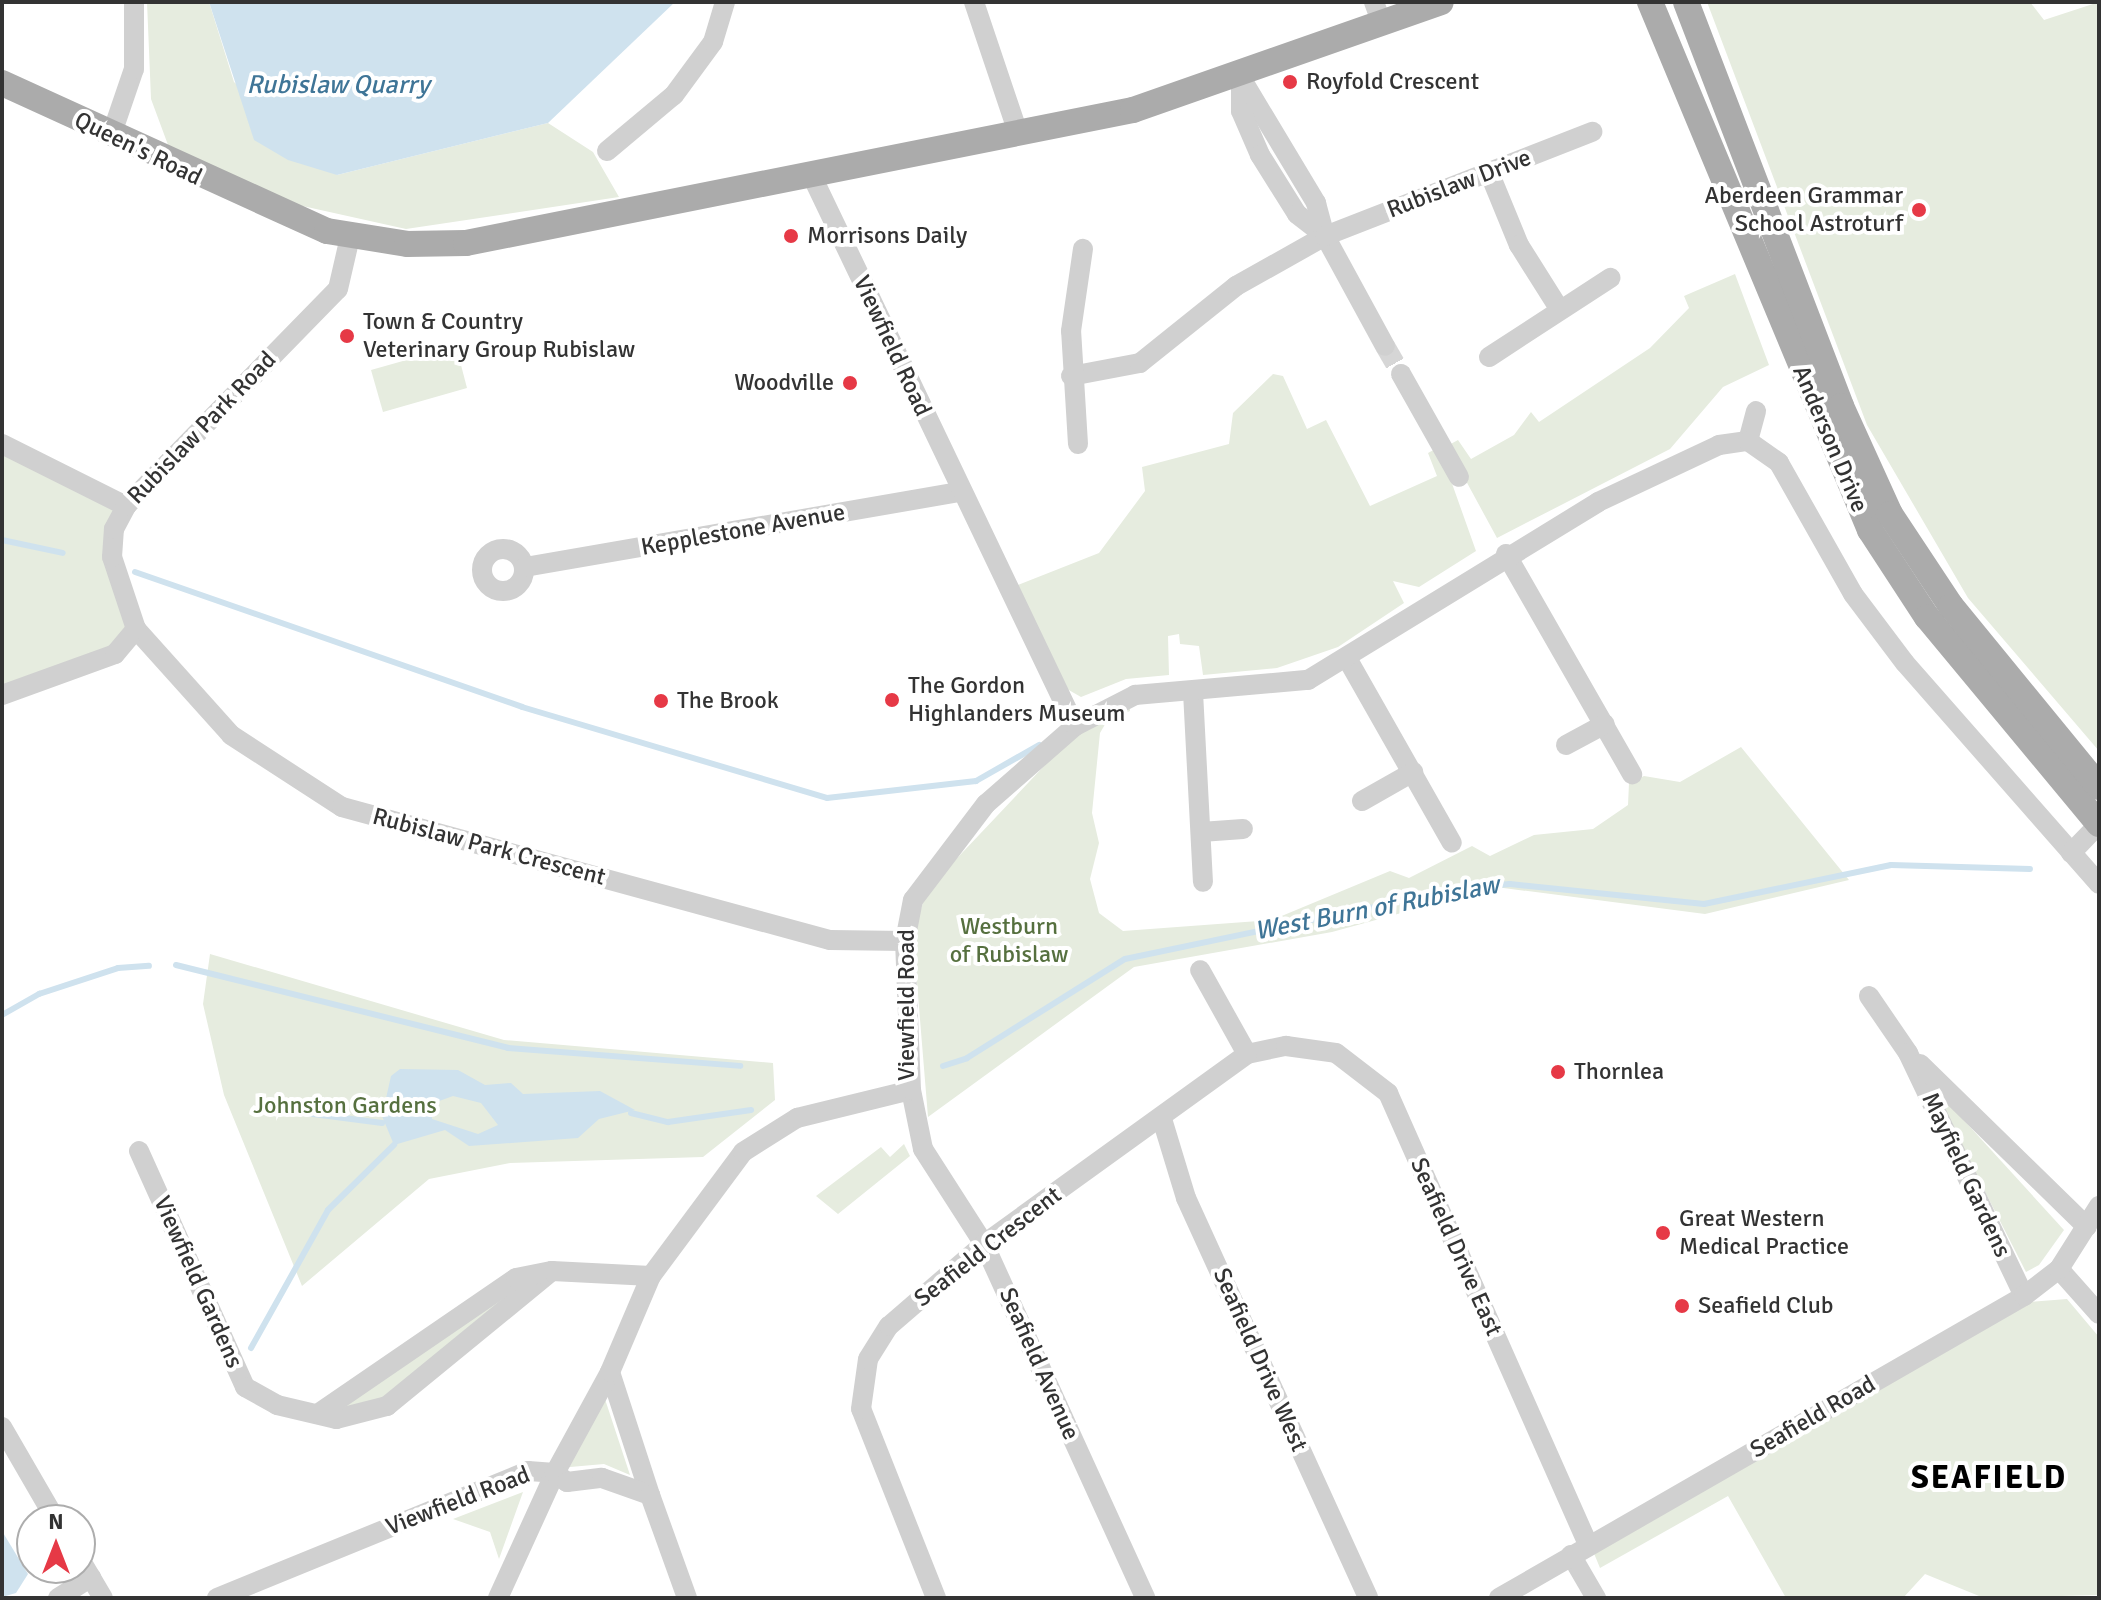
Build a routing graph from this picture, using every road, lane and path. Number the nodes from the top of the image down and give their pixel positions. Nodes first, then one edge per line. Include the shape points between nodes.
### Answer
1 (134, 2) edge
2 (725, 2) edge
3 (974, 2) edge
4 (1441, 2) edge
5 (1650, 2) edge
6 (1686, 2) edge
7 (1378, 13) edge
8 (1241, 78) junction
9 (2, 83) edge
10 (1592, 132) dead end
11 (1018, 133) junction
12 (111, 136) junction
13 (607, 151) dead end
14 (1489, 172) junction
15 (812, 176) junction
16 (1325, 236) junction
17 (350, 237) junction
18 (1083, 249) dead end
19 (1610, 278) dead end
20 (1558, 307) junction
21 (1385, 346) tunnel mouth
22 (1489, 357) dead end
23 (1401, 374) tunnel mouth
24 (1071, 376) junction
25 (1756, 411) dead end
26 (1748, 441) junction
27 (2, 444) edge
28 (1078, 444) dead end
29 (1459, 477) dead end
30 (960, 492) junction
31 (126, 506) junction
32 (1506, 554) junction
33 (525, 567) dead end
34 (136, 629) junction
35 (1348, 660) junction
36 (1193, 692) junction
37 (2, 695) edge
38 (1605, 724) junction
39 (1075, 726) junction
40 (1566, 745) dead end
41 (1413, 772) junction
42 (1632, 774) dead end
43 (2099, 787) edge
44 (1362, 801) dead end
45 (2099, 824) edge
46 (1243, 829) dead end
47 (1201, 832) junction
48 (1452, 843) dead end
49 (2071, 853) junction
50 (1203, 882) dead end
51 (2099, 884) edge
52 (905, 941) junction
53 (1200, 970) dead end
54 (1869, 996) dead end
55 (1908, 1053) junction
56 (1247, 1054) junction
57 (911, 1090) junction
58 (1162, 1119) junction
59 (139, 1151) dead end
60 (2099, 1206) edge
61 (2087, 1227) junction
62 (984, 1244) junction
63 (2059, 1269) junction
64 (552, 1271) junction
65 (651, 1276) junction
66 (2024, 1296) junction
67 (2099, 1314) edge
68 (610, 1372) junction
69 (315, 1415) junction
70 (2, 1427) edge
71 (555, 1473) junction
72 (650, 1495) junction
73 (47, 1504) edge
74 (1580, 1550) junction
75 (217, 1598) edge
76 (498, 1598) edge
77 (687, 1598) edge
78 (936, 1598) edge
79 (1145, 1598) edge
80 (1368, 1598) edge
81 (1499, 1598) edge
82 (1596, 1598) edge

1 - 12 street via 134,69
2 - 13 street via 713,42 674,95
3 - 11 street
4 - 7 main road, Queen's Road
5 - 45 main road, Anderson Drive via 1870,530 1927,617
6 - 43 main road, Anderson Drive via 1841,406 1890,514 1951,606
7 - 8 main road, Queen's Road
8 - 11 main road, Queen's Road
8 - 16 street via 1241,111 1260,155 1297,214
9 - 12 main road, Queen's Road
10 - 14 street, Rubislaw Drive
11 - 15 main road, Queen's Road
12 - 17 main road, Queen's Road via 275,213
14 - 16 street, Rubislaw Drive
14 - 20 street via 1519,245
15 - 17 main road, Queen's Road via 525,235 407,244
15 - 30 street, Viewfield Road
16 - 21 street
16 - 24 street, Rubislaw Drive via 1236,286 1140,363
17 - 31 street, Rubislaw Park Road via 338,289
18 - 24 street
19 - 20 street
20 - 22 street
23 - 29 street
24 - 28 street
25 - 26 street
26 - 32 street via 1664,469
26 - 49 street, Anderson Drive via 1779,463 1853,594 1905,663
27 - 31 street
30 - 33 street, Kepplestone Avenue
30 - 39 street, Viewfield Road
31 - 34 street, Rubislaw Park Road via 114,529 112,557
32 - 35 street
32 - 38 street
34 - 37 street via 115,654
34 - 52 street, Rubislaw Park Crescent via 231,735 342,807 830,940
35 - 36 street via 1308,680
35 - 41 street
36 - 39 street via 1135,695
36 - 47 street
38 - 40 street
38 - 42 street
39 - 52 street, Viewfield Road via 986,804 913,900
41 - 44 street
41 - 48 street
45 - 49 street, Anderson Drive
46 - 47 street
47 - 50 street
49 - 51 street, Anderson Drive
52 - 57 street, Viewfield Road
53 - 56 street
54 - 55 street, Mayfield Gardens
55 - 61 street, Mayfield Gardens
55 - 66 street, Mayfield Gardens
56 - 58 street, Seafield Crescent
56 - 74 street, Seafield Drive East via 1286,1046 1336,1053 1388,1093
57 - 62 street, Seafield Avenue via 923,1149
57 - 65 street, Viewfield Road via 797,1118 743,1152
58 - 62 street, Seafield Crescent
58 - 80 street, Seafield Drive West via 1186,1198
59 - 69 street, Viewfield Gardens via 245,1387
60 - 61 street, Seafield Road
61 - 63 street, Seafield Road
62 - 78 street, Seafield Crescent via 889,1326 862,1384 861,1409 878,1464
62 - 79 street, Seafield Avenue
63 - 66 street, Seafield Road
63 - 67 street
64 - 65 street
64 - 69 street via 486,1293 360,1391
64 - 69 street, Viewfield Gardens via 387,1406 360,1416
65 - 68 street, Viewfield Road
66 - 74 street, Seafield Road
68 - 71 street, Viewfield Road
68 - 72 street
70 - 73 street
71 - 72 street via 567,1482 602,1478
71 - 75 street, Viewfield Road via 528,1471
71 - 76 street
72 - 77 street
74 - 81 street, Seafield Road
74 - 82 street, Seafield Drive East

